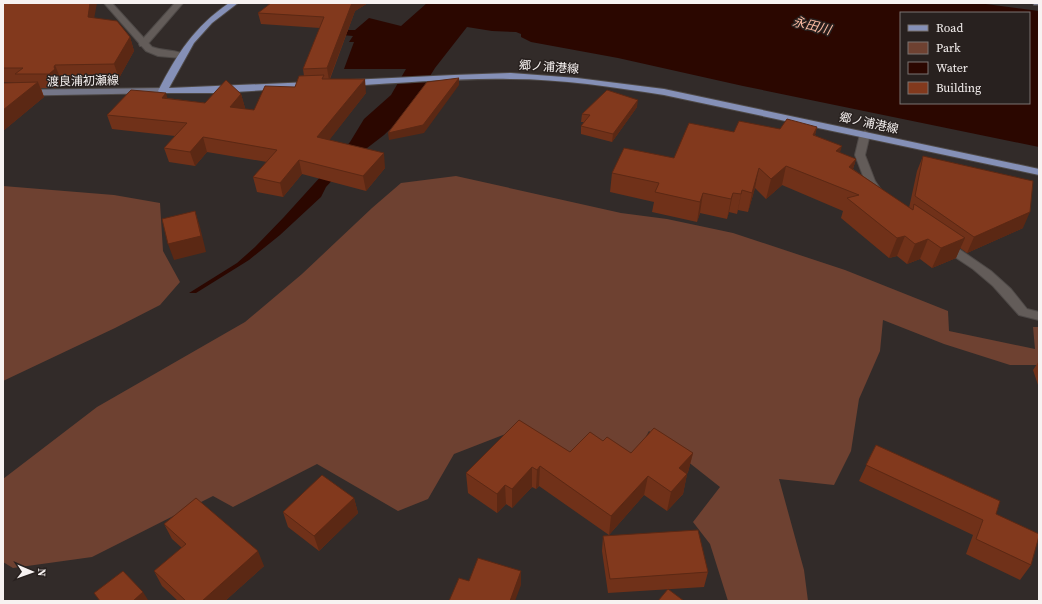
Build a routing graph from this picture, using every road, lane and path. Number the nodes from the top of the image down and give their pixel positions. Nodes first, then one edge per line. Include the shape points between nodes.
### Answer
1 (108, 3) edge
2 (179, 3) edge
3 (234, 3) edge
4 (143, 44) junction
5 (181, 55) junction
6 (342, 84) edge
7 (318, 85) edge
8 (163, 91) junction
9 (3, 93) edge
10 (865, 134) junction
11 (1039, 172) edge
12 (885, 200) edge
13 (937, 238) edge
14 (1039, 316) edge

1 - 4 street
2 - 4 street
3 - 5 main road via 202,27
4 - 5 street via 158,54
5 - 8 main road
6 - 10 main road, 郷ノ浦港線 via 489,76 609,84 664,92
7 - 8 main road
8 - 9 main road, 渡良浦初瀬線
10 - 11 main road, 郷ノ浦港線
10 - 12 street via 860,155 870,181
13 - 14 street via 1000,285 1023,312

